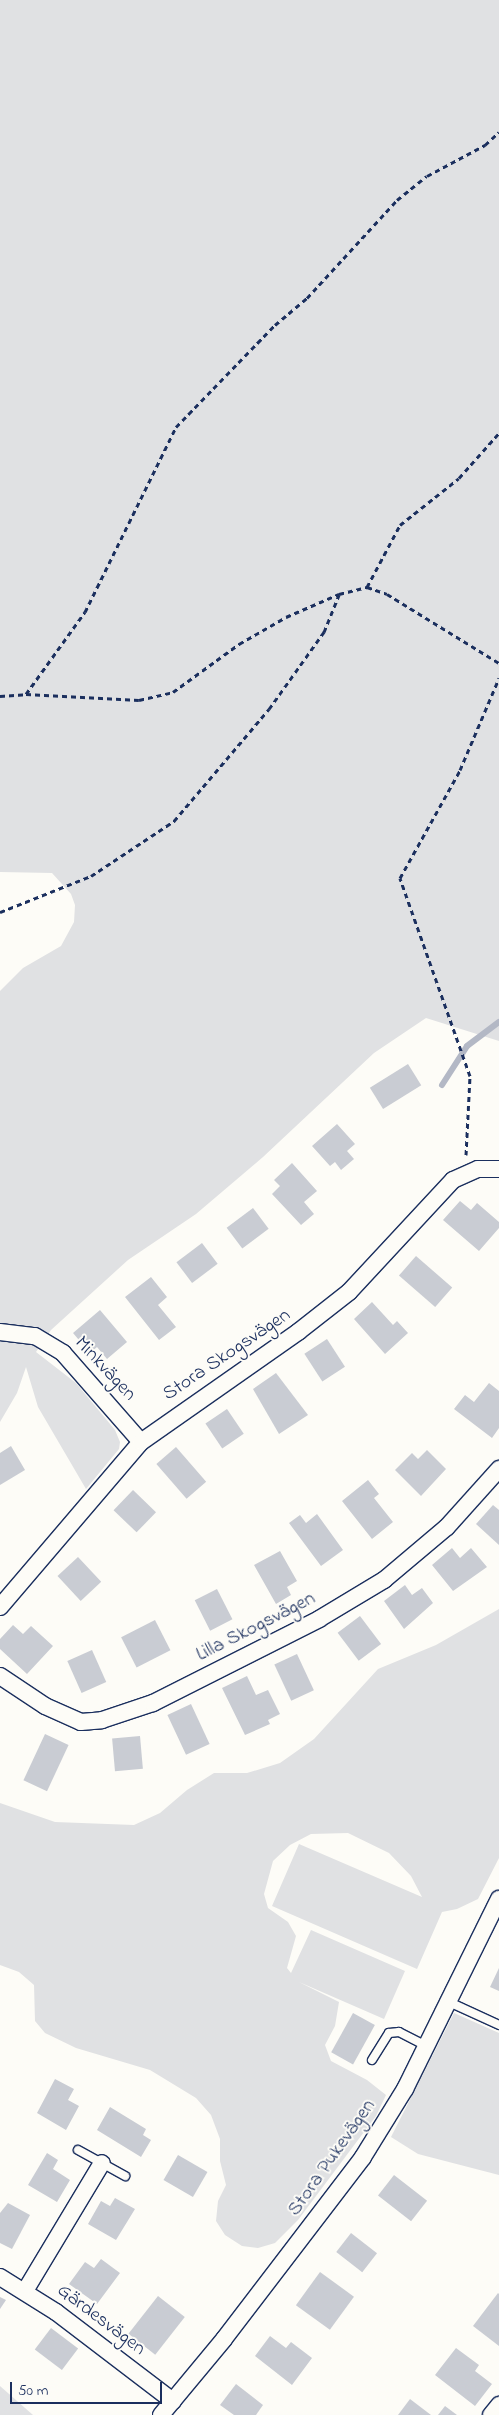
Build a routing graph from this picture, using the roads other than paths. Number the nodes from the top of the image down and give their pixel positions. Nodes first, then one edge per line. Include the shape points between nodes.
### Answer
1 (499, 1169) edge
2 (0, 1332) edge
3 (141, 1442) junction
4 (499, 1469) edge
5 (0, 1607) edge
6 (0, 1676) edge
7 (499, 1899) edge
8 (449, 2002) junction
9 (499, 2025) edge
10 (427, 2046) junction
11 (372, 2060) dead end
12 (78, 2150) dead end
13 (102, 2163) junction
14 (125, 2176) dead end
15 (0, 2277) edge
16 (25, 2291) junction
17 (173, 2401) junction
18 (499, 2405) edge
19 (161, 2415) edge
20 (491, 2415) edge

1 - 3 street, Stora Skogsvägen via 465,1173 440,1192 375,1268 325,1312
2 - 3 street, Minkvägen via 35,1336 62,1353
3 - 5 street, Stora Skogsvägen
4 - 6 street, Lilla Skogsvägen via 448,1527 384,1580 319,1619 153,1703 102,1720 81,1722 45,1706
7 - 8 street, Stora Pukevägen
8 - 9 lane
8 - 10 street, Stora Pukevägen
10 - 11 lane via 399,2032 389,2032
10 - 17 street, Stora Pukevägen via 363,2157
12 - 13 lane
13 - 14 lane
13 - 16 street
15 - 16 street, Gärdesvägen
16 - 17 street, Gärdesvägen
17 - 19 street, Stora Pukevägen
18 - 20 street

